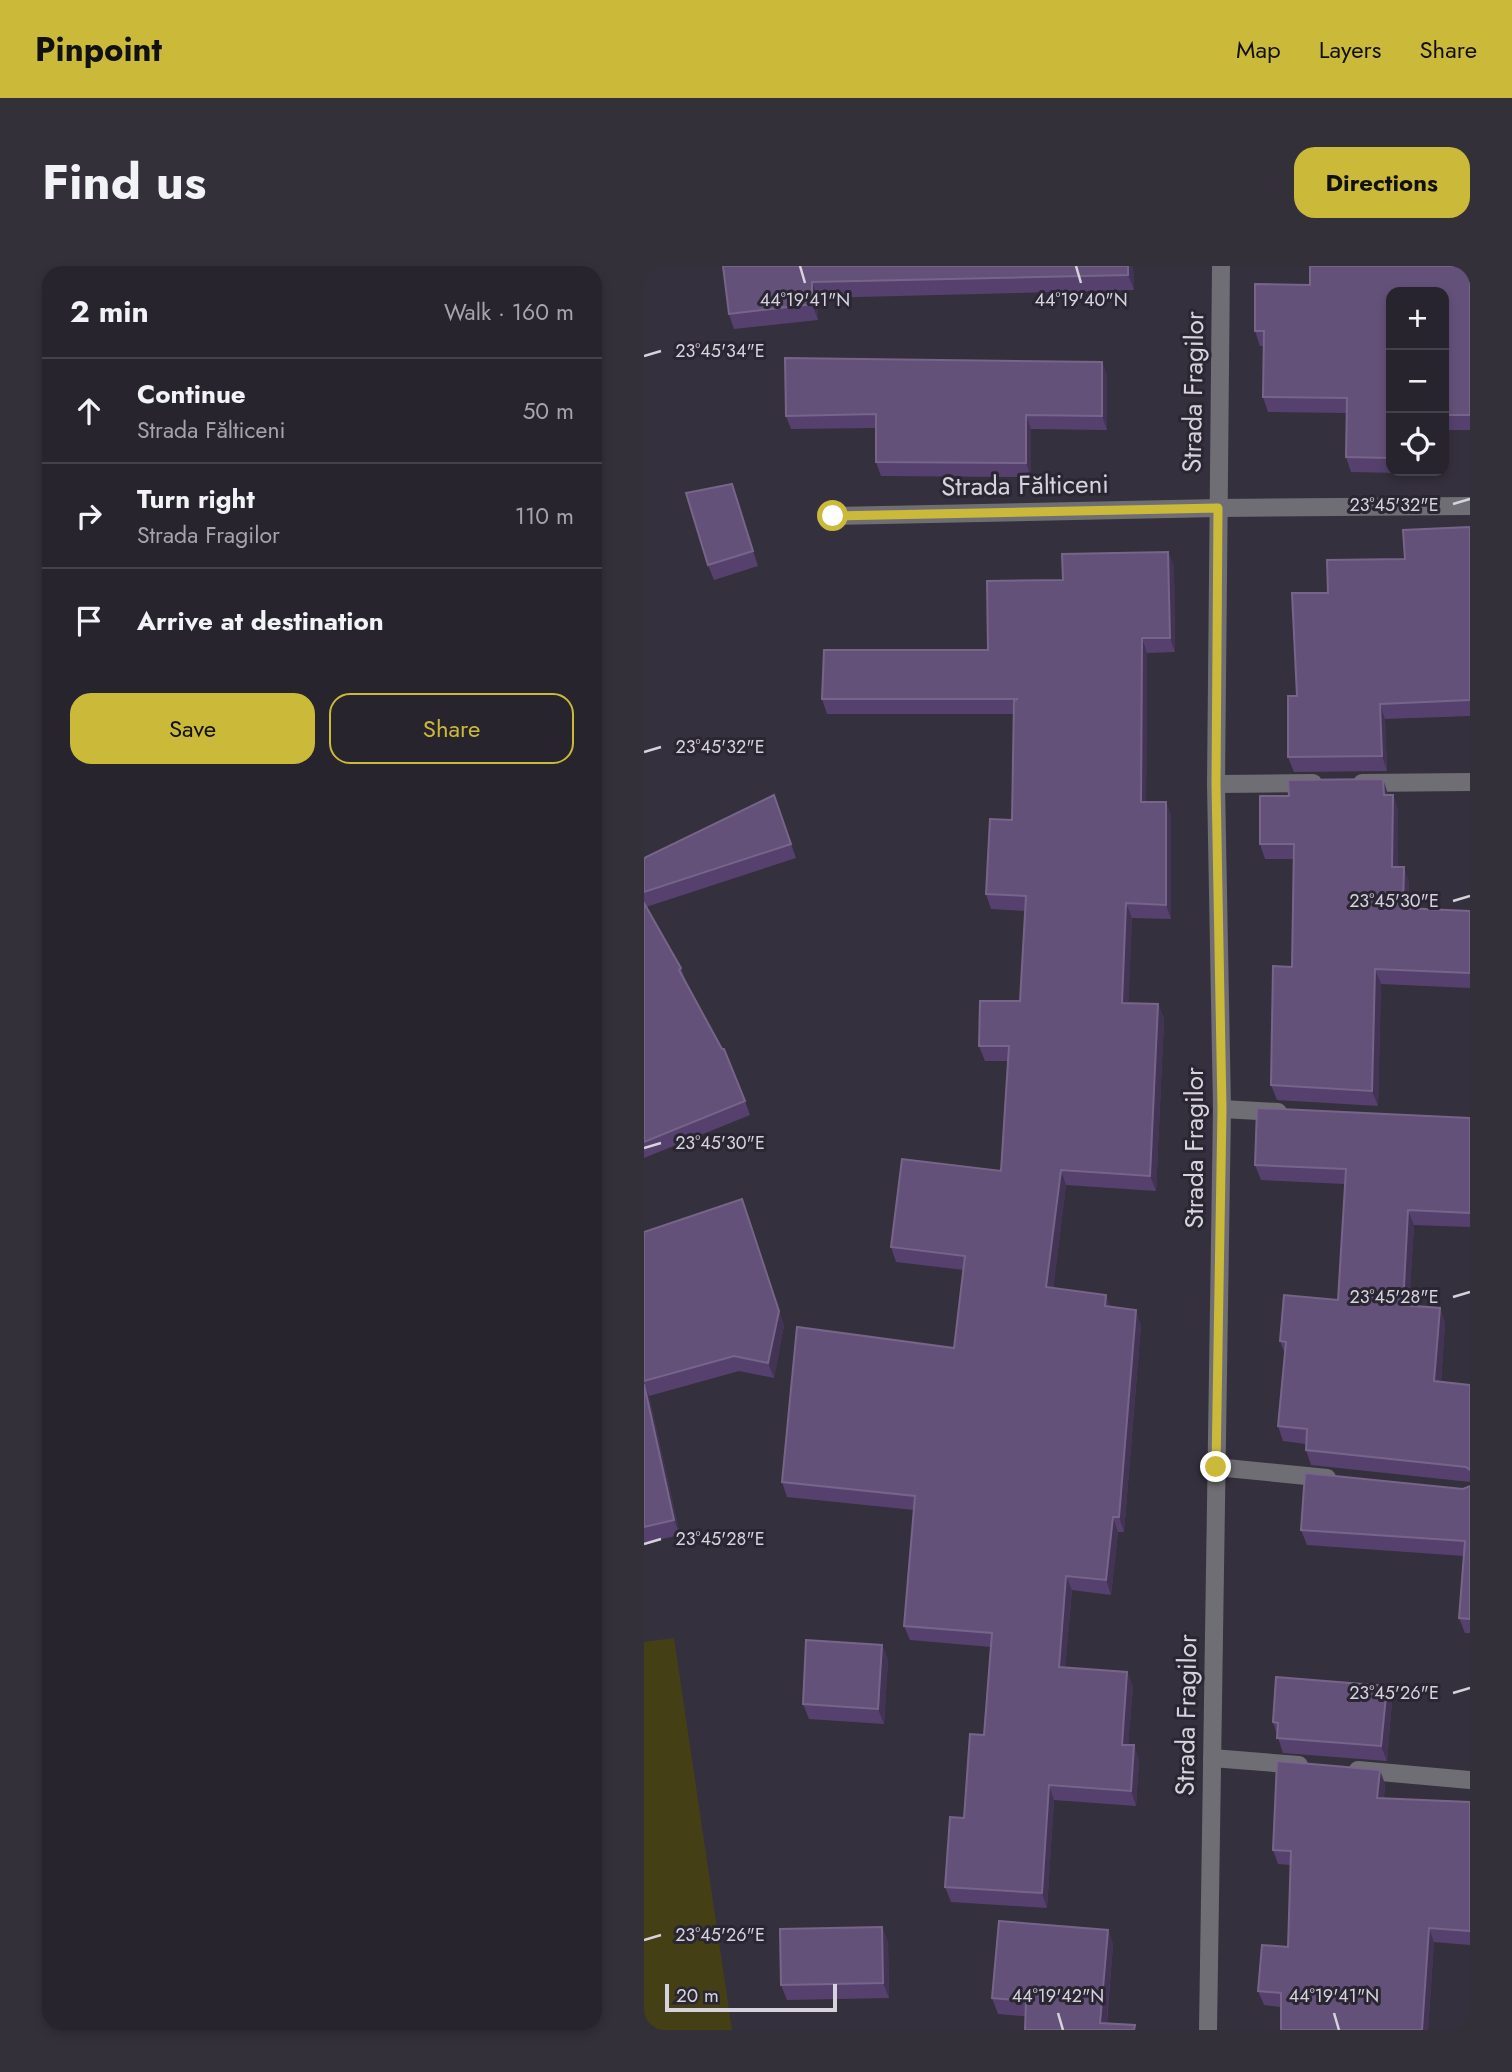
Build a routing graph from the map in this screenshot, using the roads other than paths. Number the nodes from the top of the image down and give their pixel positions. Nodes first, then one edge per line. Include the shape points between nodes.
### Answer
1 (1221, 266) edge
2 (1470, 506) edge
3 (1218, 508) junction
4 (833, 516) dead end
5 (1470, 782) edge
6 (1216, 784) junction
7 (1222, 1109) junction
8 (1291, 1113) edge
9 (1216, 1467) junction
10 (1350, 1481) edge
11 (1212, 1758) junction
12 (1470, 1780) edge
13 (1208, 2030) edge

1 - 3 street, Strada Fragilor
2 - 3 street, Strada Fălticeni
3 - 4 street, Strada Fălticeni
3 - 6 street, Strada Fragilor
5 - 6 street
6 - 7 street, Strada Fragilor
7 - 8 street
7 - 9 street, Strada Fragilor
9 - 10 street
9 - 11 street, Strada Fragilor
11 - 12 street
11 - 13 street, Strada Fragilor

